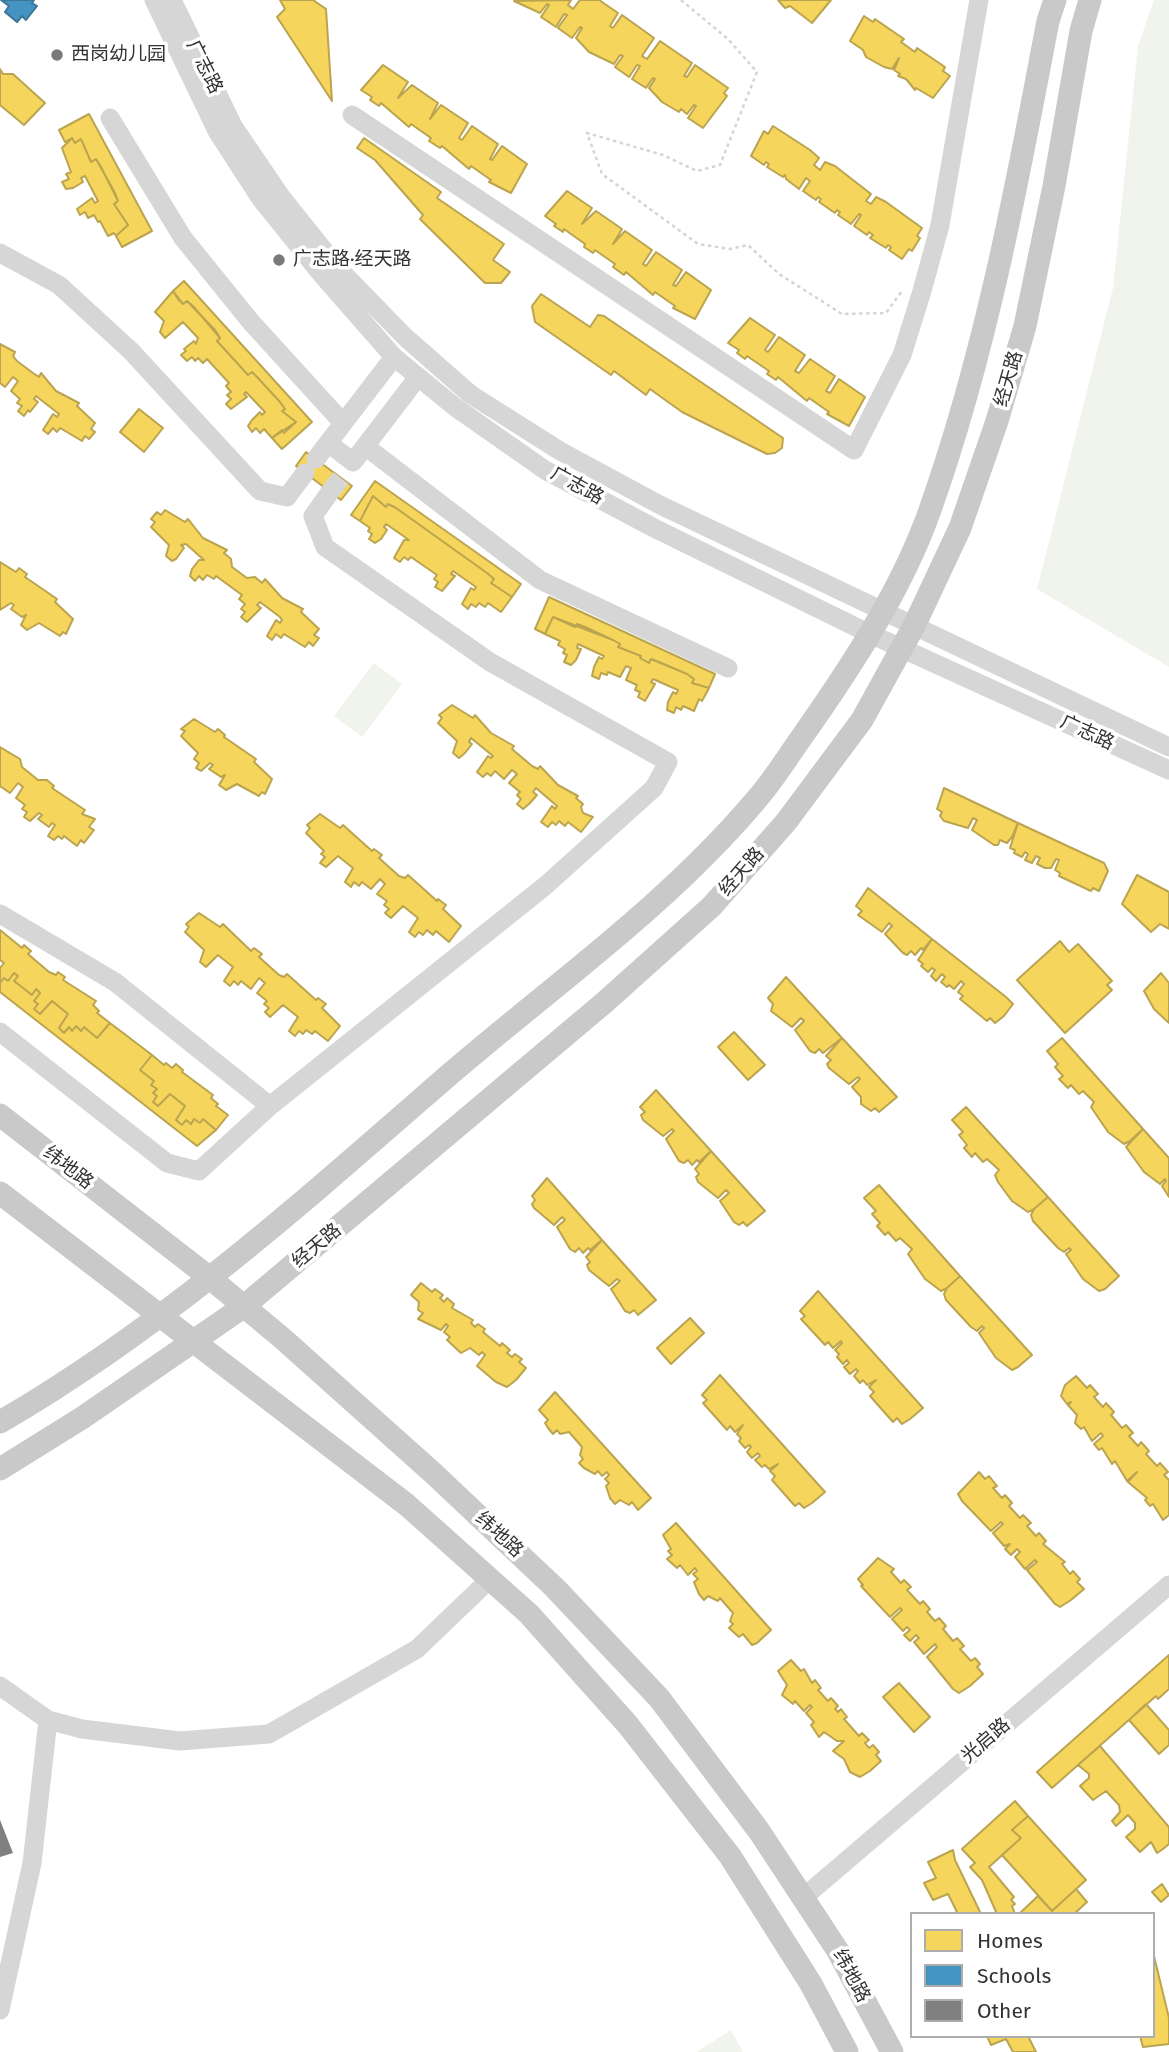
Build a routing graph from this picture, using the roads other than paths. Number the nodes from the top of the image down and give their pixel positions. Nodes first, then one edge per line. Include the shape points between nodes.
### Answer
1 (154, 0) edge
2 (172, 0) edge
3 (979, 0) edge
4 (1055, 0) edge
5 (1090, 0) edge
6 (352, 115) dead end
7 (110, 118) dead end
8 (0, 253) edge
9 (394, 357) junction
10 (418, 377) junction
11 (344, 423) junction
12 (365, 446) junction
13 (316, 459) junction
14 (341, 478) junction
15 (287, 497) junction
16 (313, 516) junction
17 (883, 610) junction
18 (914, 626) junction
19 (868, 633) junction
20 (903, 648) junction
21 (728, 668) dead end
22 (1169, 747) edge
23 (1169, 770) edge
24 (0, 914) edge
25 (0, 1032) edge
26 (270, 1106) junction
27 (0, 1115) edge
28 (0, 1193) edge
29 (210, 1278) junction
30 (243, 1307) junction
31 (160, 1317) junction
32 (194, 1341) junction
33 (0, 1422) edge
34 (0, 1469) edge
35 (490, 1579) junction
36 (1169, 1585) edge
37 (0, 1686) edge
38 (48, 1720) junction
39 (804, 1897) junction
40 (0, 2010) edge
41 (847, 2052) edge
42 (892, 2052) edge

1 - 9 street, 广志路 via 217,131 261,199
2 - 17 street, 广志路 via 233,126 282,198 337,267 470,394 560,451 660,505
3 - 6 street via 940,225 922,291 902,355 854,450
4 - 17 main road, 经天路 via 1018,184 962,407 929,514
5 - 18 main road, 经天路 via 1025,326 960,528
7 - 11 street via 183,238 251,322
8 - 15 street via 59,285 131,351 260,491
9 - 10 street, 广志路
9 - 11 street
10 - 12 street
10 - 19 street, 广志路 via 545,470
11 - 13 street
12 - 14 street
12 - 21 street via 540,580
13 - 14 street
13 - 15 street
14 - 16 street
15 - 16 street
16 - 26 street via 325,547 479,654 668,762 654,788 545,886
17 - 18 street, 广志路
17 - 19 main road, 经天路
18 - 20 main road, 经天路
18 - 22 street, 广志路
19 - 20 street, 广志路
19 - 29 main road, 经天路 via 830,698 757,799 676,884
20 - 23 street, 广志路
20 - 30 main road, 经天路 via 862,720 786,822 712,906
24 - 26 street via 115,982
25 - 26 street via 167,1163 198,1171
27 - 29 main road, 纬地路
28 - 31 main road, 纬地路
29 - 30 main road, 纬地路
29 - 31 main road, 经天路
30 - 32 main road, 经天路
30 - 39 main road, 纬地路 via 423,1464 555,1588 659,1698
31 - 32 main road, 纬地路
31 - 33 main road, 经天路
32 - 34 main road, 经天路
32 - 35 main road, 纬地路 via 407,1505
35 - 38 street via 417,1648 269,1734 180,1741 82,1729
35 - 41 main road, 纬地路 via 530,1614 681,1789 797,1961
36 - 39 street, 光启路
37 - 38 street
38 - 40 street via 32,1863
39 - 42 main road, 纬地路

